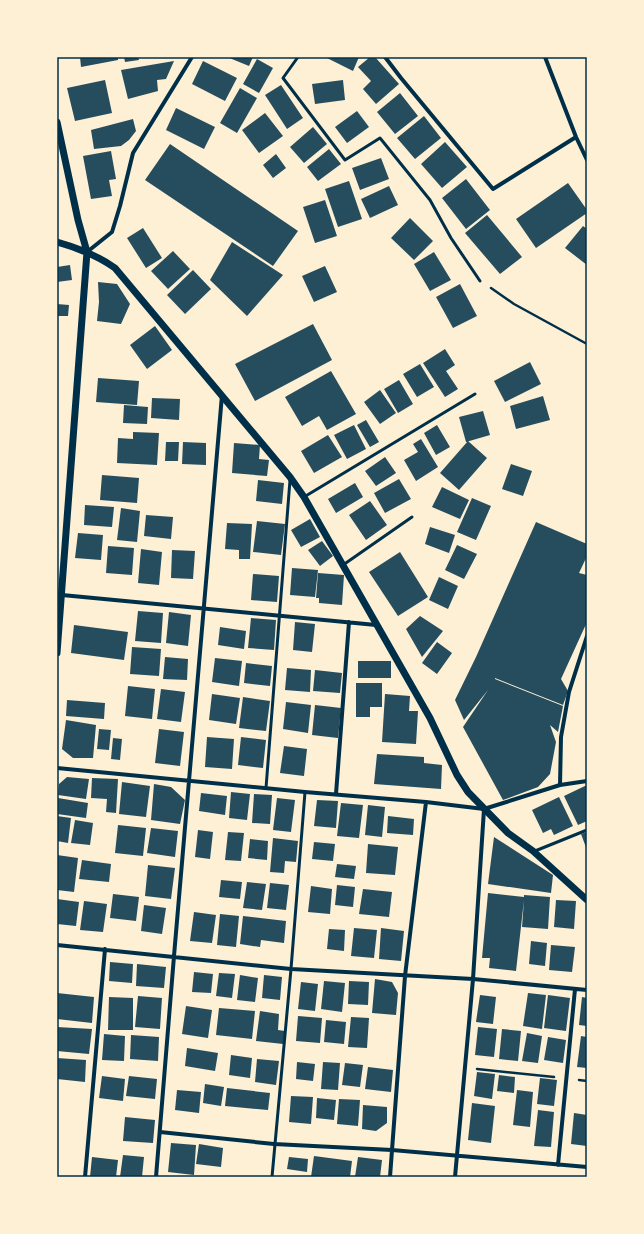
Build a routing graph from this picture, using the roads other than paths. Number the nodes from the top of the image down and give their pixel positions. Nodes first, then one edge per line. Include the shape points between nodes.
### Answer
1 (192, 57) edge
2 (298, 57) edge
3 (386, 57) edge
4 (545, 57) edge
5 (57, 122) edge
6 (576, 137) junction
7 (587, 160) edge
8 (57, 242) edge
9 (87, 252) junction
10 (480, 281) road end
11 (475, 394) dead end
12 (222, 395) junction
13 (290, 476) junction
14 (304, 496) junction
15 (412, 517) dead end
16 (343, 565) junction
17 (62, 595) junction
18 (203, 609) junction
19 (280, 616) junction
20 (350, 622) junction
21 (377, 625) junction
22 (587, 636) edge
23 (57, 652) edge
24 (57, 768) edge
25 (189, 781) junction
26 (587, 781) edge
27 (560, 785) junction
28 (266, 788) junction
29 (305, 792) junction
30 (336, 794) junction
31 (426, 802) junction
32 (484, 809) junction
33 (587, 830) edge
34 (533, 851) junction
35 (587, 900) edge
36 (57, 945) edge
37 (105, 949) junction
38 (174, 956) junction
39 (291, 969) junction
40 (405, 976) junction
41 (472, 979) junction
42 (575, 989) junction
43 (587, 990) edge
44 (160, 1132) junction
45 (274, 1144) junction
46 (392, 1150) junction
47 (457, 1155) junction
48 (558, 1165) junction
49 (587, 1167) edge
50 (85, 1177) edge
51 (156, 1177) edge
52 (272, 1177) edge
53 (390, 1177) edge
54 (455, 1177) edge

1 - 9 street via 133,153 112,232
2 - 10 lane via 283,78 345,160 380,138 430,200 451,238
3 - 6 street via 493,188
4 - 6 street
5 - 9 street
6 - 7 street
8 - 9 street
9 - 12 street via 116,268
9 - 17 street
11 - 14 lane
12 - 13 street
12 - 18 street
13 - 14 street
13 - 19 lane
14 - 16 street
15 - 16 lane
16 - 21 street
17 - 18 street
17 - 23 street
18 - 19 street
18 - 25 street
19 - 20 street
19 - 28 lane
20 - 21 street
20 - 30 street
21 - 32 street via 430,718 457,775
22 - 27 street via 569,692 561,737
24 - 25 street
25 - 28 street
25 - 38 street
26 - 27 street
27 - 32 street
28 - 29 street
29 - 30 street
29 - 39 lane
30 - 31 street
31 - 32 street
31 - 40 street
32 - 34 street via 508,833
32 - 41 street
33 - 34 lane
34 - 35 street
36 - 37 street
37 - 38 street
37 - 50 street
38 - 39 street
38 - 44 street
39 - 40 street
39 - 45 lane
40 - 41 street
40 - 46 street
41 - 42 street
41 - 47 street
42 - 43 street
42 - 48 street
44 - 45 street
44 - 51 street
45 - 46 street
45 - 52 lane
46 - 47 street
46 - 53 street
47 - 48 street
47 - 54 street
48 - 49 street

